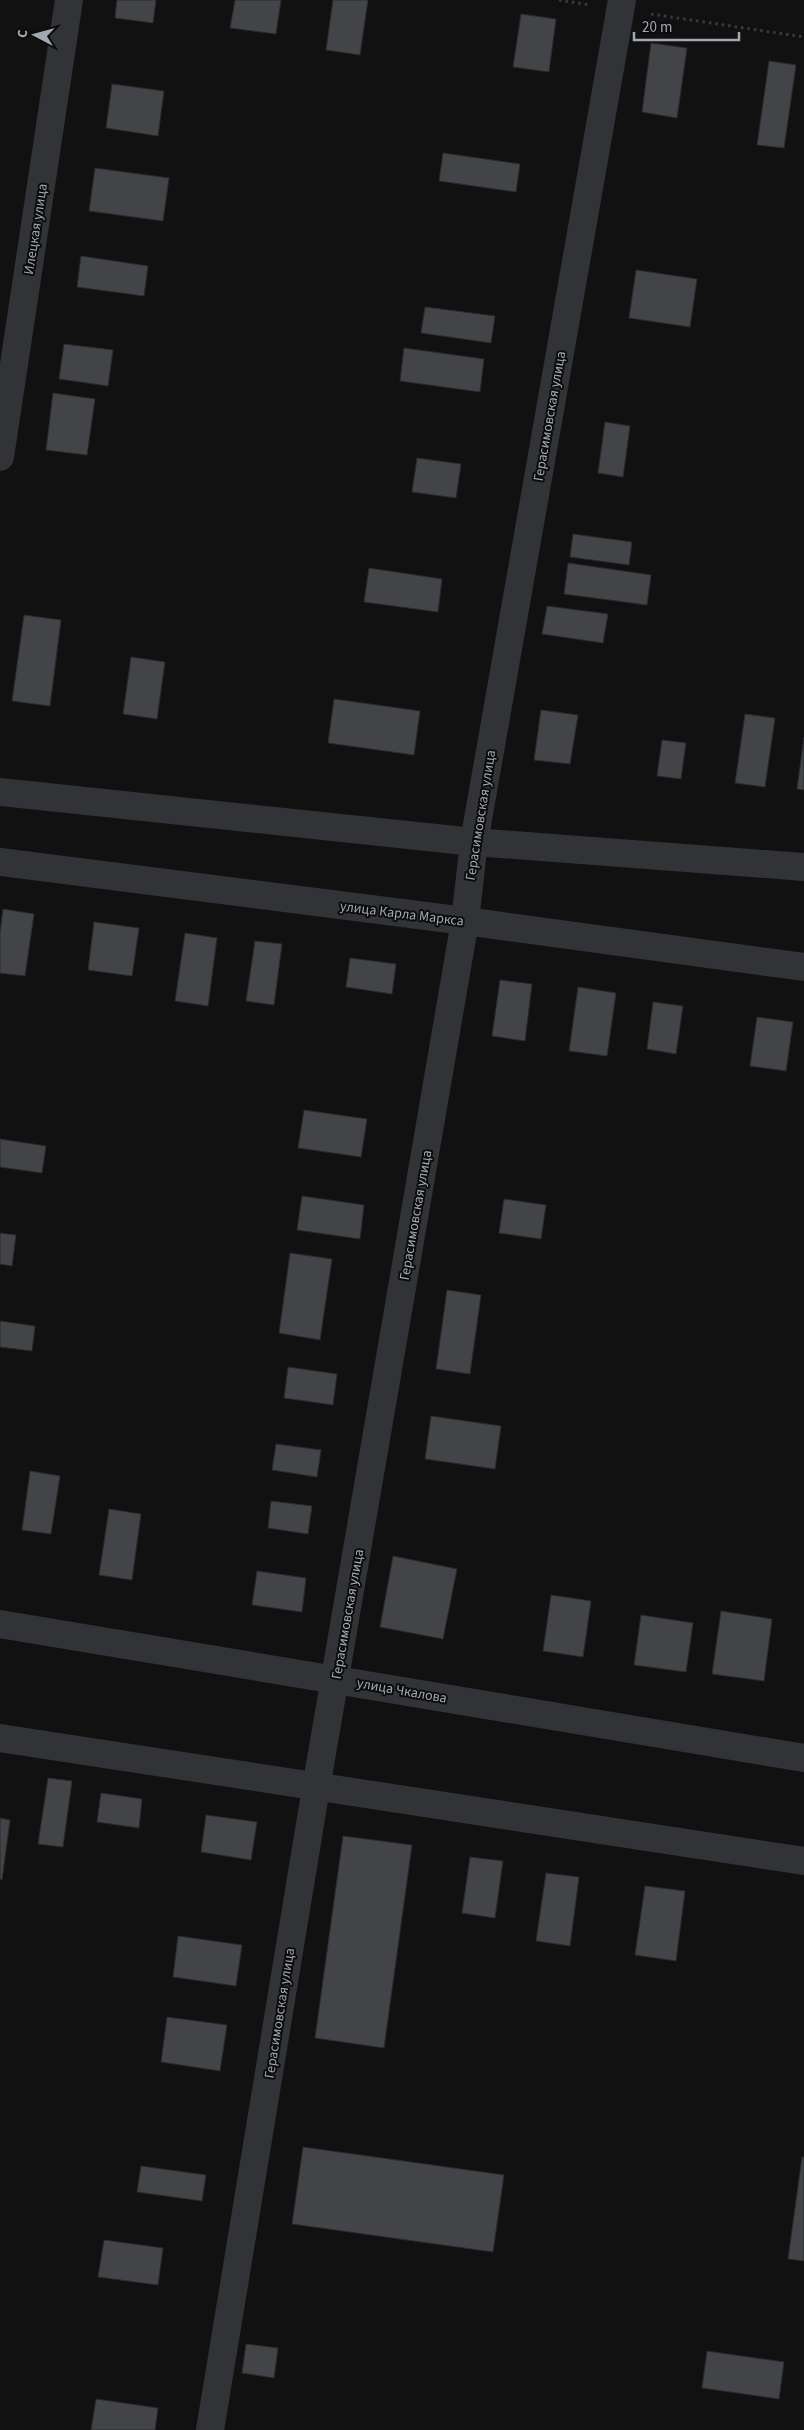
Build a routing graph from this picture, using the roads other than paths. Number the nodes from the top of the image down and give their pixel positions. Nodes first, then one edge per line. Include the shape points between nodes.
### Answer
1 (69, 0) edge
2 (621, 5) edge
3 (0, 457) edge
4 (0, 792) edge
5 (474, 842) junction
6 (0, 862) edge
7 (804, 867) edge
8 (466, 921) junction
9 (804, 967) edge
10 (0, 1624) edge
11 (336, 1679) junction
12 (0, 1738) edge
13 (804, 1758) edge
14 (316, 1788) junction
15 (804, 1861) edge
16 (210, 2430) edge

1 - 3 street, Илецкая улица
2 - 5 street, Герасимовская улица
4 - 5 street
5 - 7 street
5 - 8 street, Герасимовская улица
6 - 8 street, улица Карла Маркса
8 - 9 street, улица Карла Маркса
8 - 11 street, Герасимовская улица
10 - 11 street, улица Чкалова
11 - 13 street, улица Чкалова
11 - 14 street, Герасимовская улица
12 - 14 street
14 - 15 street
14 - 16 street, Герасимовская улица

